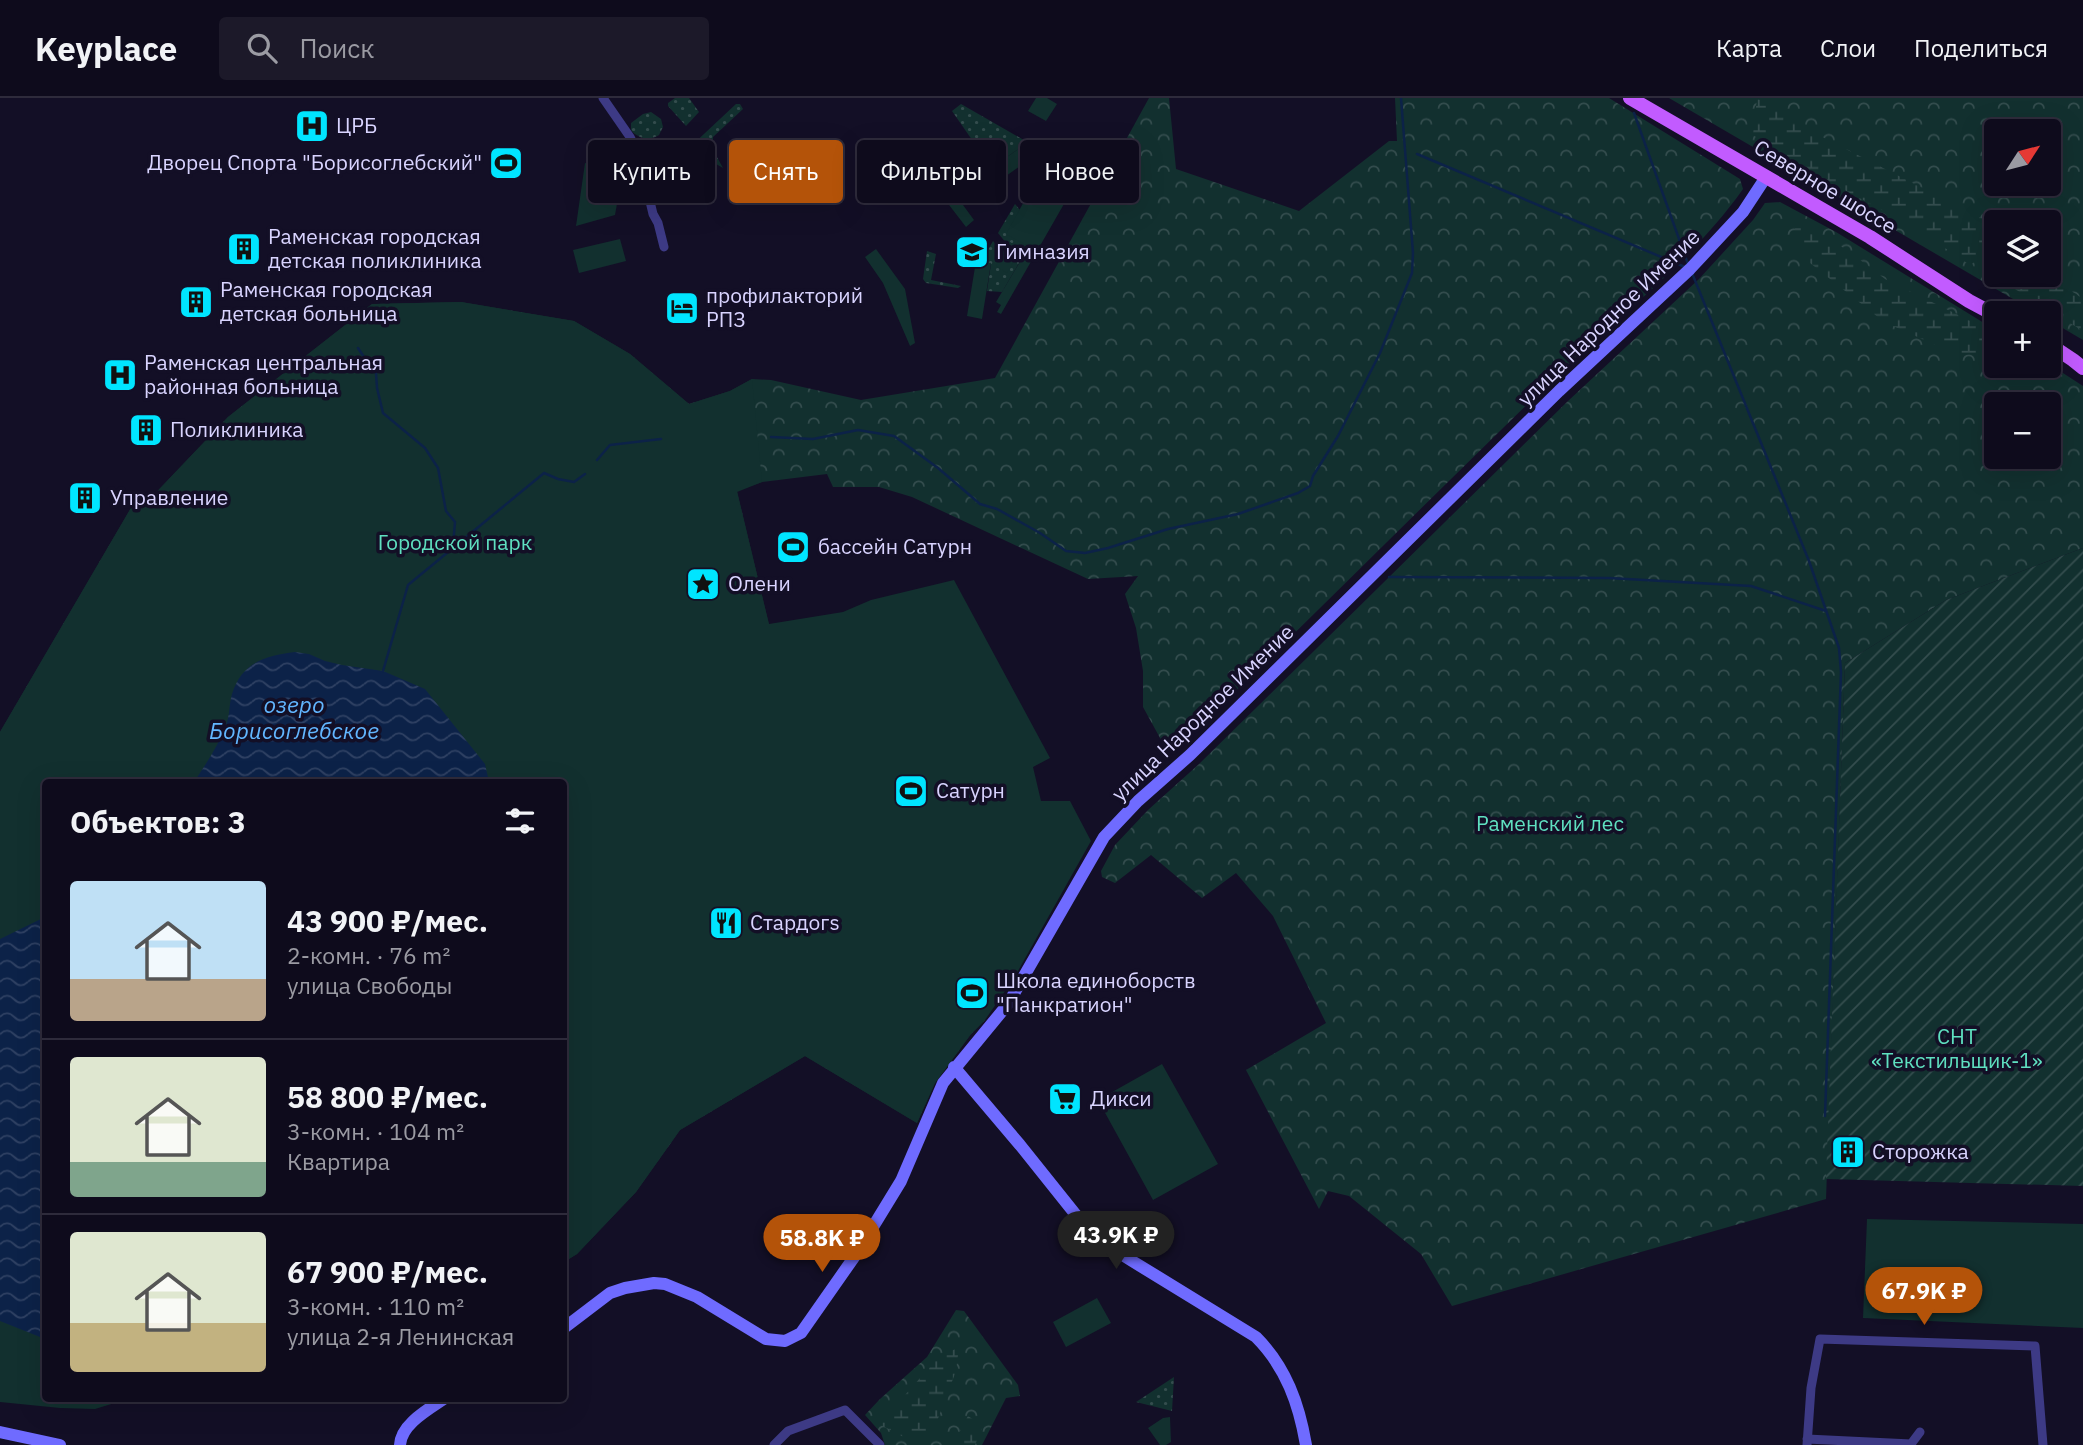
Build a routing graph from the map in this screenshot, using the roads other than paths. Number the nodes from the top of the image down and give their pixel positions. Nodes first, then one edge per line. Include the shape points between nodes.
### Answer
1 (603, 98) edge
2 (1630, 98) edge
3 (1766, 177) junction
4 (664, 247) dead end
5 (1984, 309) edge
6 (2061, 352) edge
7 (2083, 368) edge
8 (954, 1067) junction
9 (567, 1326) edge
10 (439, 1402) edge
11 (0, 1432) edge
12 (1920, 1432) dead end
13 (1807, 1442) edge
14 (60, 1445) edge
15 (400, 1445) edge
16 (775, 1445) edge
17 (880, 1445) edge
18 (1306, 1445) edge
19 (2043, 1445) edge

1 - 4 street via 639,156
2 - 3 main road, Северное шоссе
3 - 5 main road, Северное шоссе
3 - 8 street, улица Народное Имение via 1743,212 1690,269 1559,391 1104,837 1008,1004
6 - 7 main road
8 - 9 street, улица Народное Имение via 928,1113 901,1181 801,1333 785,1341 766,1339 697,1297 665,1284 610,1293
8 - 18 street via 1095,1235 1266,1347 1292,1389
10 - 15 street via 408,1426
11 - 14 street
12 - 13 street via 1911,1444
13 - 19 street via 1820,1339 2035,1346
16 - 17 street via 788,1431 845,1410

